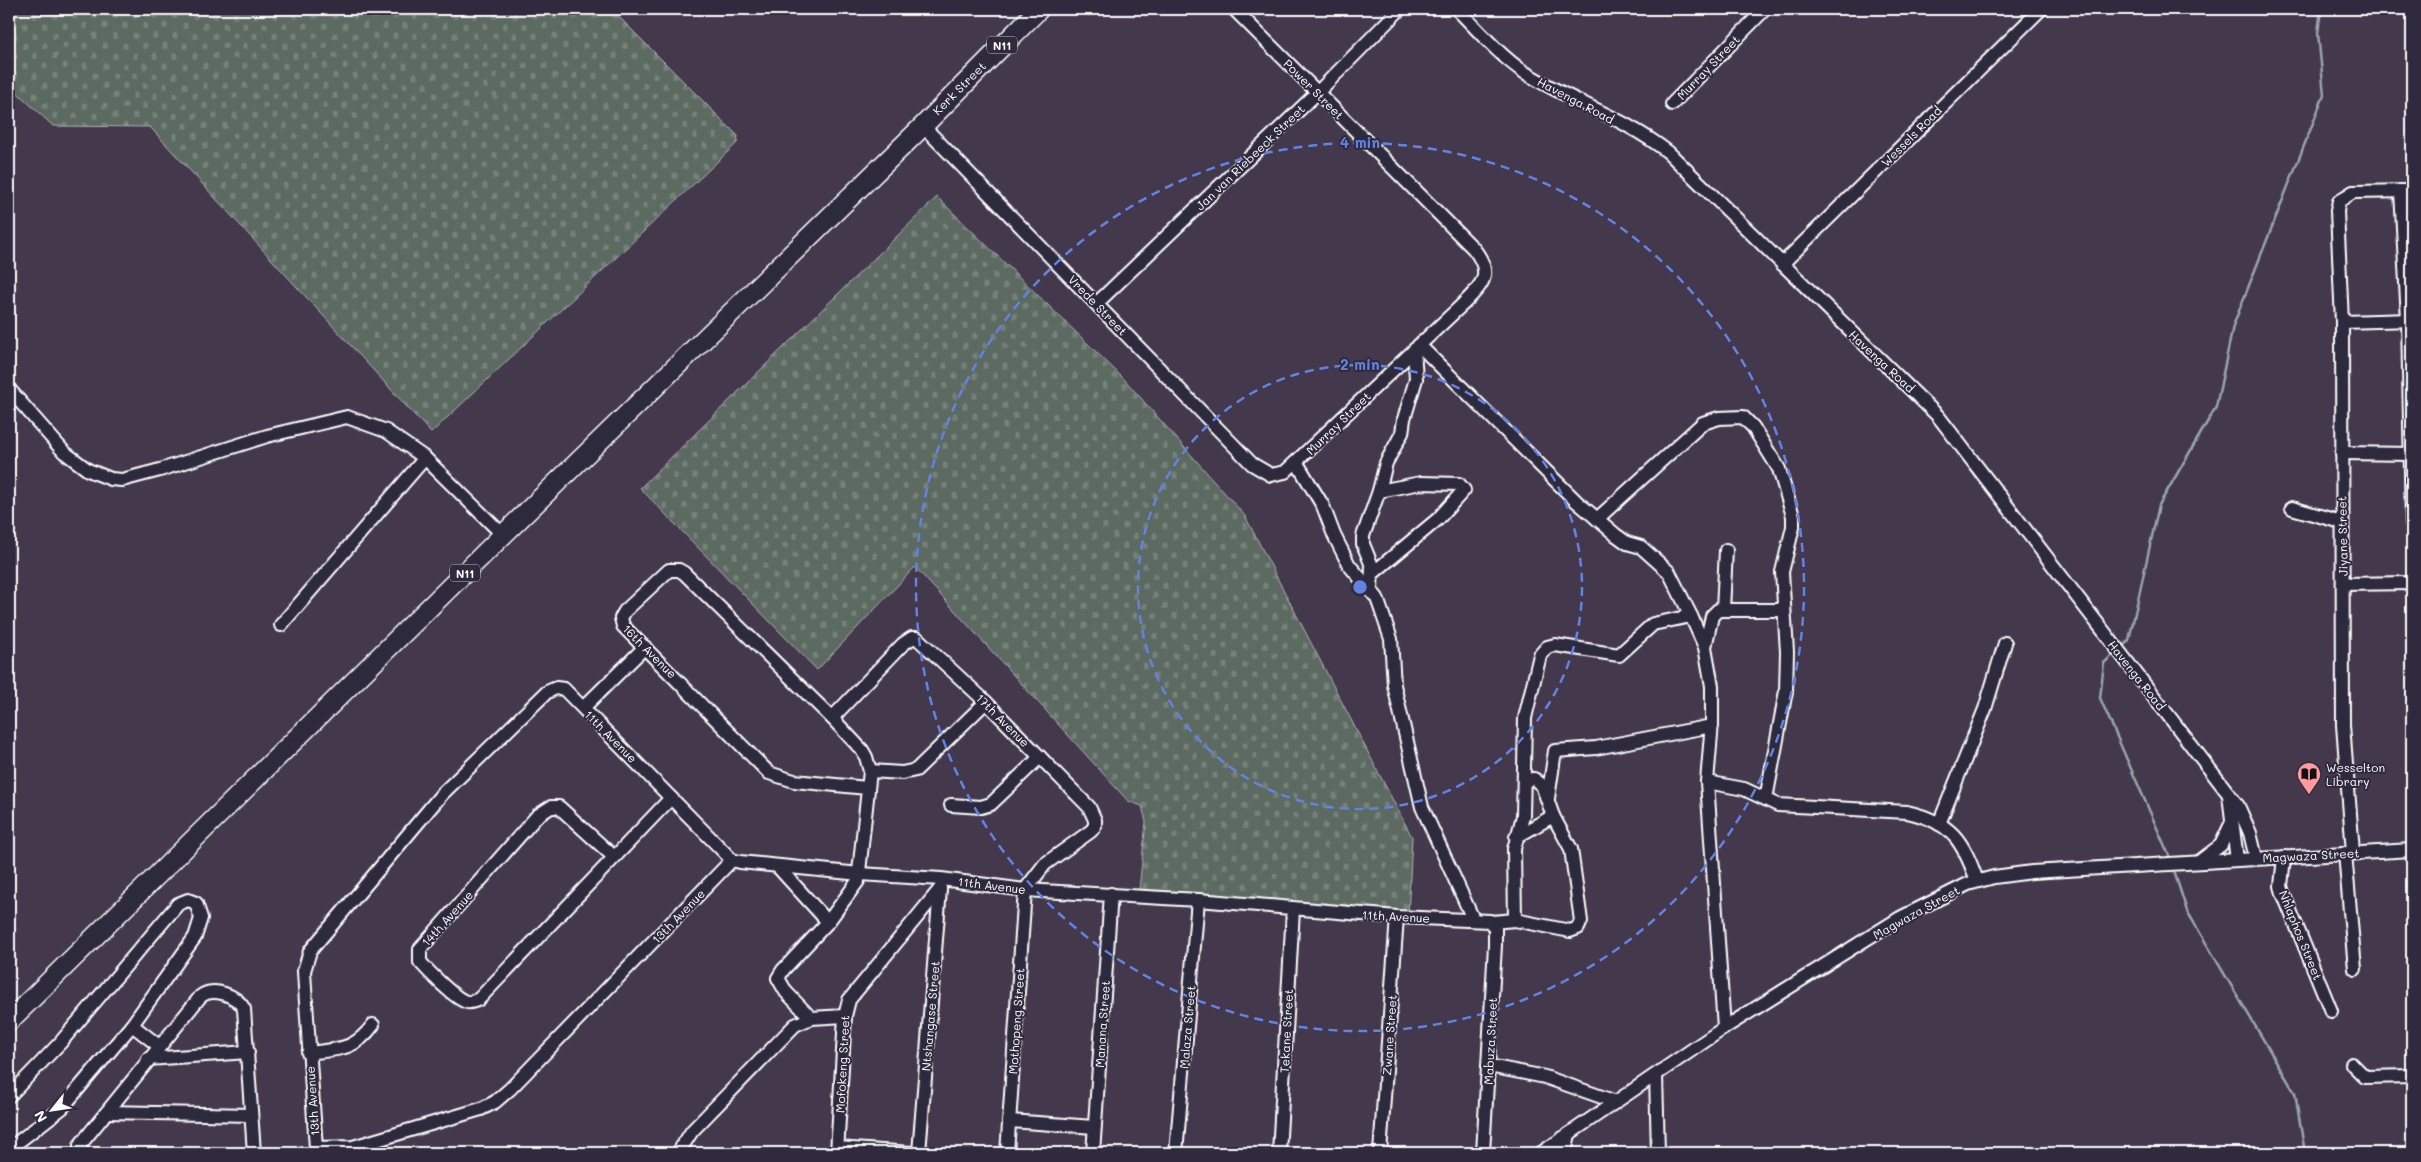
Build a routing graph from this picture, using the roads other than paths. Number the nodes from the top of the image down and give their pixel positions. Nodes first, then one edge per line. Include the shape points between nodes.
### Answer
1 (1039, 9) edge
2 (1234, 9) edge
3 (1400, 9) edge
4 (1457, 9) edge
5 (1765, 9) edge
6 (2041, 9) edge
7 (1318, 92) junction
8 (1672, 104) dead end
9 (922, 126) junction
10 (2407, 191) edge
11 (1782, 264) junction
12 (1483, 283) joint
13 (1097, 303) junction
14 (2410, 320) edge
15 (2342, 322) junction
16 (1416, 348) junction
17 (9, 388) edge
18 (2342, 453) junction
19 (2411, 454) edge
20 (425, 458) junction
21 (1298, 463) junction
22 (1277, 474) joint
23 (1379, 491) junction
24 (2292, 508) dead end
25 (1597, 519) junction
26 (2341, 522) junction
27 (2412, 524) edge
28 (503, 534) junction
29 (1726, 550) dead end
30 (1372, 574) junction
31 (2412, 583) edge
32 (2343, 584) junction
33 (1371, 589) junction
34 (1723, 610) junction
35 (1784, 610) junction
36 (1692, 616) junction
37 (281, 626) dead end
38 (2005, 643) dead end
39 (645, 647) junction
40 (1705, 647) junction
41 (556, 688) joint
42 (986, 702) junction
43 (583, 708) junction
44 (832, 718) junction
45 (1712, 726) junction
46 (1040, 757) junction
47 (870, 771) junction
48 (1524, 780) junction
49 (1707, 782) junction
50 (867, 788) junction
51 (2229, 795) junction
52 (671, 798) junction
53 (1548, 798) junction
54 (1766, 799) junction
55 (951, 805) dead end
56 (1553, 816) junction
57 (2232, 819) junction
58 (1939, 824) junction
59 (1516, 837) junction
60 (2412, 850) edge
61 (2349, 853) junction
62 (614, 857) junction
63 (2284, 857) junction
64 (2256, 858) junction
65 (732, 860) junction
66 (2237, 860) junction
67 (2200, 861) junction
68 (778, 867) junction
69 (860, 874) junction
70 (1977, 881) junction
71 (941, 884) junction
72 (1025, 890) junction
73 (1110, 894) junction
74 (1198, 900) junction
75 (1293, 910) junction
76 (1397, 917) junction
77 (1473, 919) junction
78 (1515, 920) junction
79 (828, 922) junction
80 (1493, 926) junction
81 (2355, 969) dead end
82 (2331, 1011) dead end
83 (845, 1016) junction
84 (811, 1018) junction
85 (9, 1021) edge
86 (132, 1025) junction
87 (373, 1025) dead end
88 (1724, 1028) junction
89 (159, 1046) junction
90 (248, 1052) junction
91 (308, 1053) junction
92 (148, 1059) junction
93 (2352, 1064) dead end
94 (1489, 1066) junction
95 (1656, 1075) junction
96 (2412, 1076) edge
97 (9, 1096) edge
98 (1616, 1102) junction
99 (107, 1112) junction
100 (251, 1115) junction
101 (1009, 1121) junction
102 (1094, 1127) junction
103 (1569, 1134) junction
104 (9, 1149) edge
105 (837, 1150) edge
106 (316, 1151) edge
107 (80, 1153) edge
108 (254, 1153) edge
109 (678, 1153) edge
110 (912, 1153) edge
111 (919, 1153) edge
112 (1007, 1153) edge
113 (1093, 1153) edge
114 (1176, 1153) edge
115 (1279, 1153) edge
116 (1380, 1153) edge
117 (1483, 1153) edge
118 (1541, 1153) edge
119 (1565, 1153) edge
120 (1658, 1153) edge

1 - 9 highway, Kerk Street / N11
2 - 7 street, Power Street
3 - 7 street, Jan van Riebeeck Street
4 - 11 street, Havenga Road via 1524,72 1654,141
5 - 8 street, Murray Street
6 - 11 street, Wessels Road
7 - 12 street, Power Street via 1473,248 1484,265
7 - 13 street, Jan van Riebeeck Street
9 - 13 street, Vrede Street
9 - 28 highway, N11
10 - 14 street
10 - 15 street, Jiyane Street via 2360,191 2339,201
11 - 51 street, Havenga Road via 1938,416
12 - 16 street, Murray Street
13 - 22 street, Vrede Street via 1252,464 1263,472
14 - 15 street
14 - 19 street
15 - 18 street, Jiyane Street
16 - 21 street, Murray Street
16 - 23 street via 1414,388 1402,433 1386,464
16 - 25 street
17 - 20 street via 64,452 88,470 111,479 133,478 267,436 346,417 386,431
18 - 19 street
18 - 26 street, Jiyane Street
19 - 27 street
20 - 28 street
20 - 37 street
21 - 22 street, Murray Street
21 - 33 street via 1323,506 1349,565
23 - 30 street via 1362,540 1371,561
23 - 30 street via 1437,482 1459,484 1464,490 1438,519
24 - 26 street
25 - 35 street via 1703,423 1743,417 1776,463 1791,503 1793,527 1782,572
25 - 36 street via 1627,543 1641,547 1669,572
26 - 32 street, Jiyane Street
28 - 85 highway, N11
29 - 34 street
30 - 33 street
31 - 32 street
32 - 61 street, Jiyane Street via 2343,725
33 - 77 street via 1391,639 1394,685 1422,807
34 - 35 street
34 - 40 street via 1714,614
35 - 54 street via 1786,691
36 - 40 street
36 - 48 street via 1653,624 1619,655 1564,646 1543,650 1526,708
38 - 58 street via 1985,709
39 - 43 street
39 - 44 street, 16th Avenue via 623,626 623,614 664,574 672,569 679,570
39 - 50 street, 16th Avenue via 769,773 794,782
40 - 45 street via 1712,686
41 - 43 street, 11th Avenue via 564,689
41 - 91 street, 13th Avenue via 547,692 442,794 310,951 304,971
42 - 44 street, 17th Avenue via 920,640 912,638
42 - 46 street, 17th Avenue
42 - 47 street via 916,770 902,773
43 - 52 street, 11th Avenue
44 - 47 street, 16th Avenue via 862,750
45 - 49 street
45 - 53 street via 1596,748 1555,751
46 - 55 street via 991,804 981,807
46 - 72 street, 17th Avenue via 1089,807 1096,824 1045,864
47 - 50 street
48 - 53 street via 1538,781
48 - 59 street via 1523,816
49 - 54 street via 1744,789
49 - 88 street
50 - 69 street
51 - 57 street
51 - 64 street, Havenga Road via 2245,819
52 - 62 street, 14th Avenue
52 - 65 street, 11th Avenue
53 - 56 street
54 - 58 street via 1778,805 1907,812
56 - 59 street
56 - 78 street, 11th Avenue via 1571,850 1580,904 1580,925 1570,931
57 - 66 street
57 - 67 street via 2223,841
58 - 70 street via 1957,837 1965,848
59 - 78 street
60 - 61 street, Magwaza Street
61 - 63 street, Magwaza Street
61 - 81 street, Jiyane Street
62 - 62 street, 14th Avenue via 475,1001 460,998 420,962 420,948 546,809 559,807
63 - 64 street, Magwaza Street
63 - 82 street, Nhlaphos Street via 2283,893
64 - 66 street, Magwaza Street
65 - 68 street, 11th Avenue
65 - 106 street, 13th Avenue via 495,1102 353,1147
66 - 67 street, Magwaza Street
67 - 70 street, Magwaza Street via 2032,872
68 - 69 street, 11th Avenue
68 - 79 street
69 - 71 street, 11th Avenue
69 - 79 street via 855,888
70 - 88 street, Magwaza Street via 1900,918
71 - 72 street, 11th Avenue
71 - 83 street, Mofokeng Street via 853,992
71 - 111 street, Ntshangase Street
72 - 73 street, 11th Avenue
72 - 101 street, Mothopeng Street
73 - 74 street, 11th Avenue
73 - 102 street, Manana Street
74 - 75 street, 11th Avenue
74 - 114 street, Malaza Street
75 - 76 street, 11th Avenue
75 - 115 street, Tekane Street
76 - 77 street, 11th Avenue
76 - 116 street, Zwane Street
77 - 80 street, 11th Avenue
78 - 80 street, 11th Avenue
79 - 84 street via 778,978 782,988
80 - 94 street, Mabuza Street
83 - 84 street
83 - 105 street, Mofokeng Street
84 - 109 street via 785,1034 692,1131
86 - 89 street
86 - 97 street via 195,937 201,918 200,908 194,902 185,900 178,904 60,1043
86 - 104 street via 62,1108
87 - 91 street via 353,1046
88 - 95 street, Magwaza Street
89 - 90 street via 200,997 213,991 242,1005
89 - 92 street
90 - 92 street
90 - 100 street
91 - 106 street, 13th Avenue
92 - 99 street
93 - 96 street via 2365,1077
94 - 98 street via 1545,1077
94 - 117 street, Mabuza Street
95 - 98 street, Magwaza Street
95 - 120 street
98 - 103 street, Magwaza Street
99 - 100 street
99 - 107 street via 80,1145
100 - 108 street
101 - 102 street
101 - 112 street, Mothopeng Street
102 - 113 street, Manana Street
103 - 118 street, Magwaza Street
103 - 119 street
105 - 110 street

